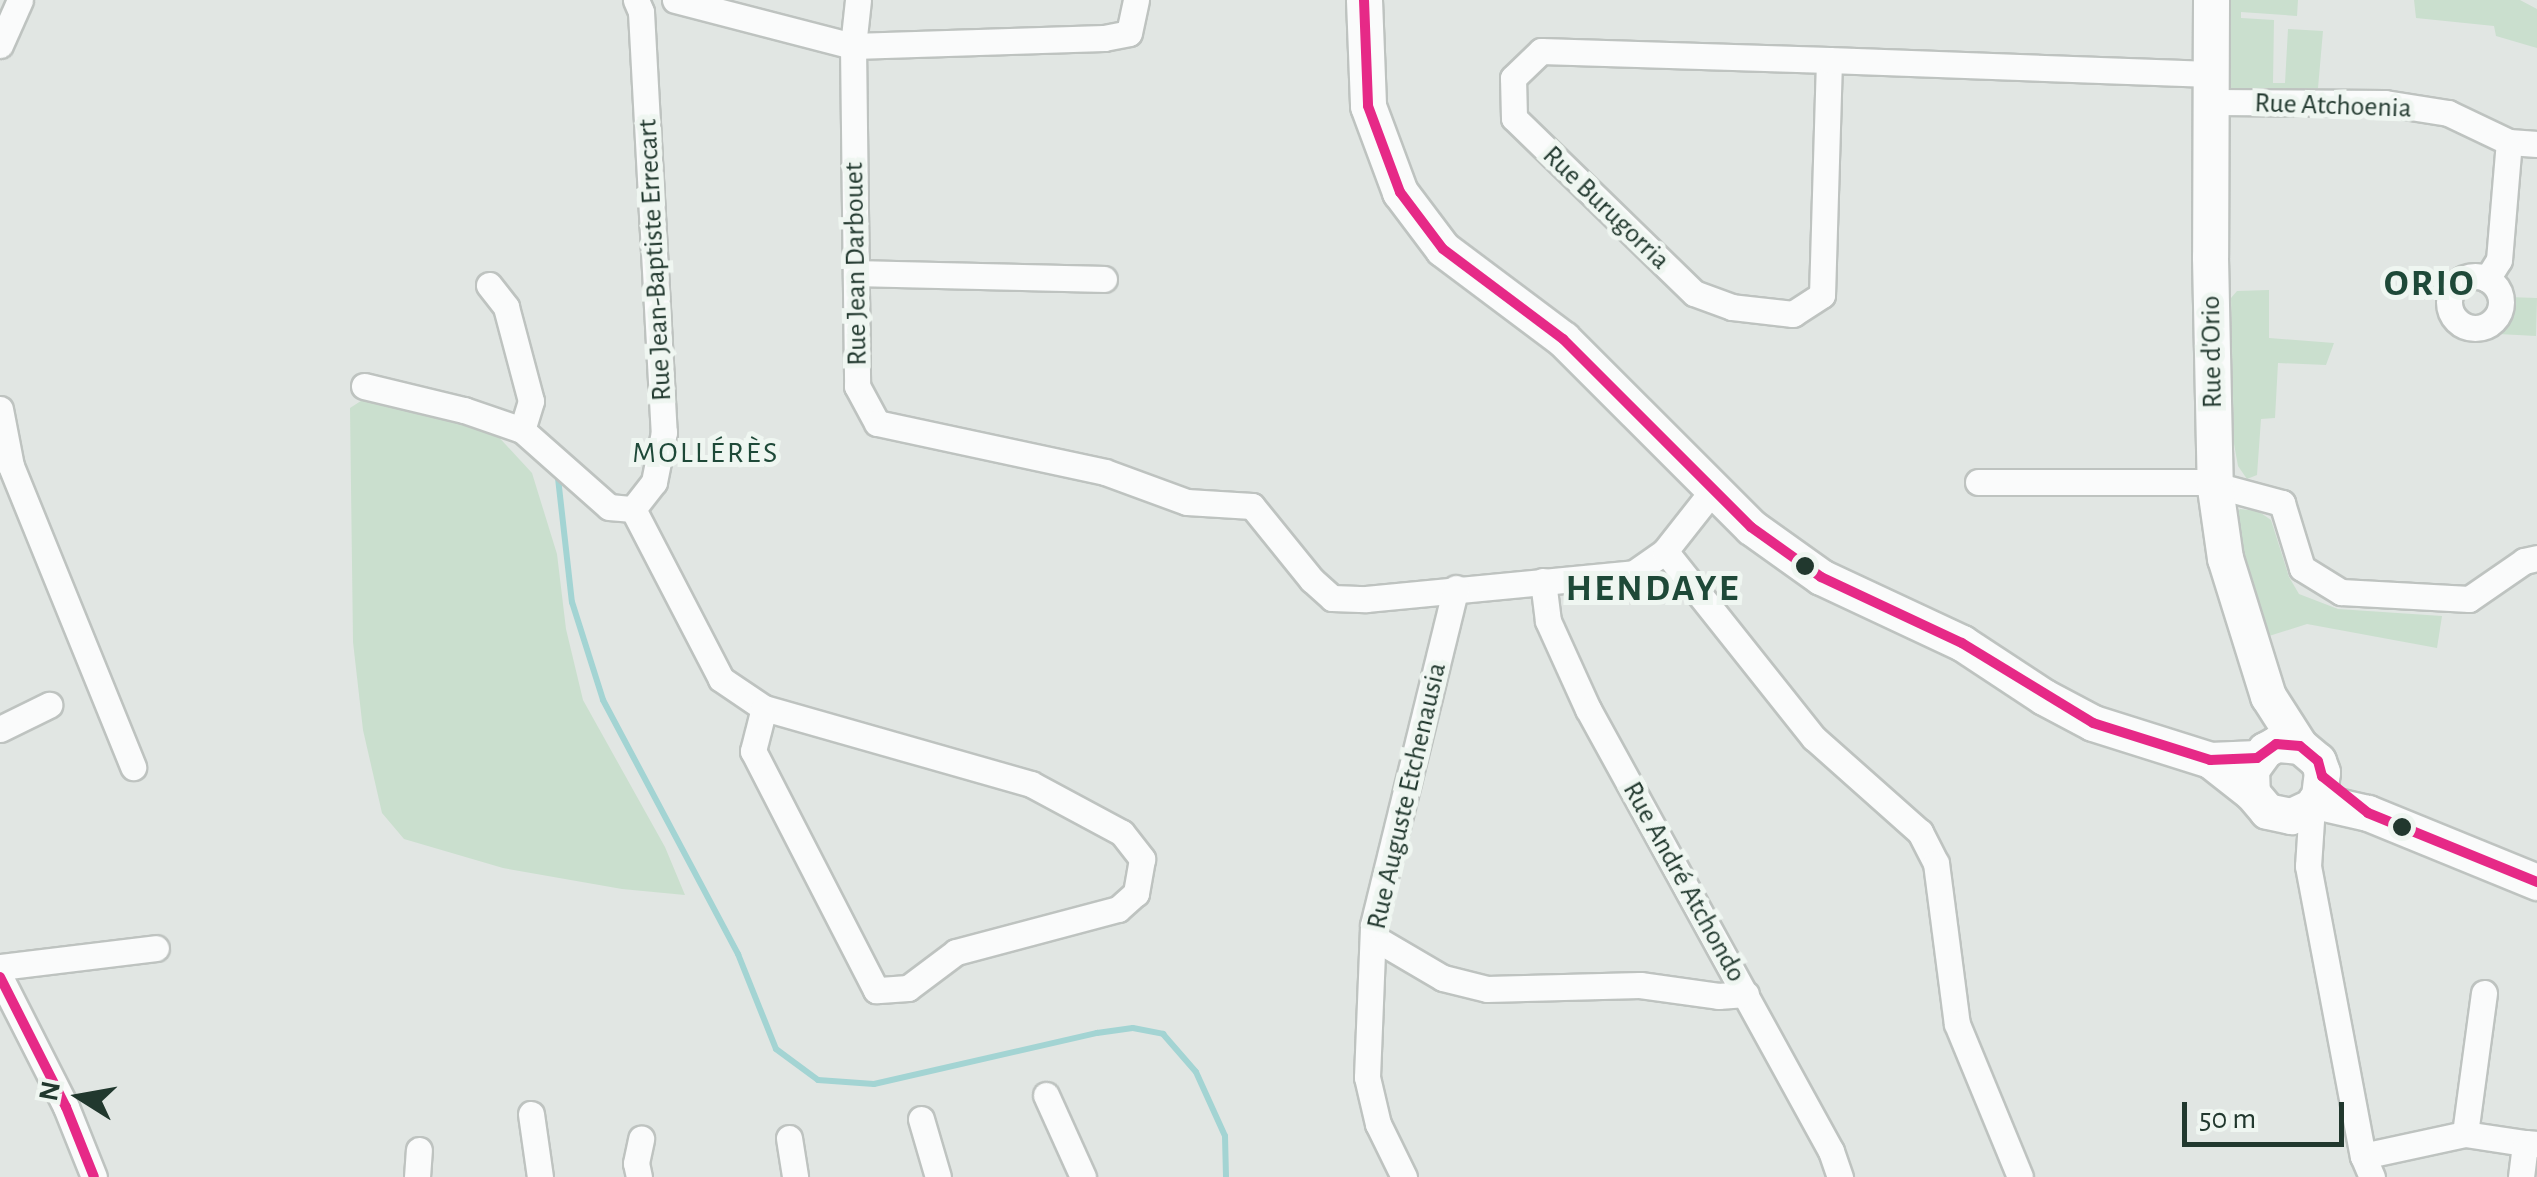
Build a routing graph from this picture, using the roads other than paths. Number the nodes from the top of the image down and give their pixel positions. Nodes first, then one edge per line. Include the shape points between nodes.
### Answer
1 (20, 0) edge
2 (636, 0) edge
3 (675, 0) edge
4 (858, 0) edge
5 (1136, 0) edge
6 (1364, 0) edge
7 (2211, 0) edge
8 (0, 45) edge
9 (853, 46) junction
10 (1829, 60) junction
11 (2211, 88) junction
12 (2508, 142) junction
13 (2537, 144) edge
14 (856, 273) junction
15 (1104, 279) dead end
16 (2487, 279) dead end
17 (489, 286) dead end
18 (364, 386) dead end
19 (0, 409) edge
20 (522, 430) junction
21 (1978, 482) dead end
22 (2215, 488) junction
23 (1713, 490) junction
24 (633, 509) junction
25 (1665, 551) junction
26 (2537, 558) edge
27 (1543, 581) junction
28 (1456, 588) junction
29 (49, 705) dead end
30 (764, 708) junction
31 (0, 729) edge
32 (133, 767) dead end
33 (2270, 772) junction
34 (2317, 794) junction
35 (2308, 866) junction
36 (2537, 882) edge
37 (1373, 938) junction
38 (156, 948) dead end
39 (0, 967) edge
40 (0, 977) edge
41 (2484, 993) dead end
42 (1746, 994) junction
43 (1046, 1095) dead end
44 (531, 1114) dead end
45 (920, 1119) dead end
46 (2465, 1134) junction
47 (789, 1138) dead end
48 (641, 1139) dead end
49 (2531, 1144) edge
50 (419, 1150) dead end
51 (2367, 1166) edge
52 (94, 1177) edge
53 (417, 1177) edge
54 (540, 1177) edge
55 (638, 1177) edge
56 (795, 1177) edge
57 (938, 1177) edge
58 (1083, 1177) edge
59 (1404, 1177) edge
60 (1840, 1177) edge
61 (2020, 1177) edge
62 (2521, 1177) edge

1 - 8 street
2 - 24 street, Rue Jean-Baptiste Errecart via 664,432 654,482
3 - 9 street
4 - 9 street, Rue Jean Darbouet
5 - 9 street via 1129,32 1104,38
6 - 23 main road via 1368,106 1400,192 1443,249 1563,339
7 - 11 main road, Rue d'Orio
9 - 14 street, Rue Jean Darbouet
10 - 10 street, Rue Burugorria via 1822,295 1793,314 1694,294 1514,118 1514,78 1541,52
10 - 11 street, Rue Burugorria
11 - 12 street, Rue Atchoenia via 2448,113
11 - 22 main road, Rue d'Orio
12 - 13 street, Rue Atchoenia
12 - 16 street via 2499,260
14 - 15 street
14 - 28 street, Rue Jean Darbouet via 857,386 878,423 1105,472 1187,502 1252,506 1332,598
17 - 20 street via 506,307 530,401
18 - 20 street
19 - 32 street via 11,466
20 - 24 street via 610,508
21 - 22 street via 2204,482
22 - 26 street via 2282,503 2302,568 2341,592 2468,600
22 - 33 main road, Rue d'Orio via 2225,558 2268,696
23 - 25 street
23 - 33 main road via 1751,527 1822,577 1962,643 2093,723
24 - 30 street via 721,679
25 - 27 street via 1634,573
25 - 61 street via 1814,738 1920,832 1936,863 1957,1024
27 - 28 street
27 - 42 street, Rue André Atchondo via 1548,622 1588,710
28 - 37 street, Rue Auguste Etchenausia
29 - 31 street
30 - 30 street via 753,751 876,990 908,988 956,952 1118,909 1136,893 1142,860 1122,834 1031,784
33 - 34 main road via 2296,816
33 - 34 main road via 2318,761
33 - 35 street
34 - 35 street
34 - 36 main road
35 - 51 street
37 - 42 street via 1443,978 1487,989 1640,985
37 - 59 street, Rue Auguste Etchenausia via 1368,1077 1378,1124
38 - 39 street
40 - 52 street
41 - 46 street
42 - 60 street, Rue André Atchondo
43 - 58 street
44 - 54 street
45 - 57 street
46 - 49 street
46 - 51 street
47 - 56 street
48 - 55 street
49 - 62 street
50 - 53 street

